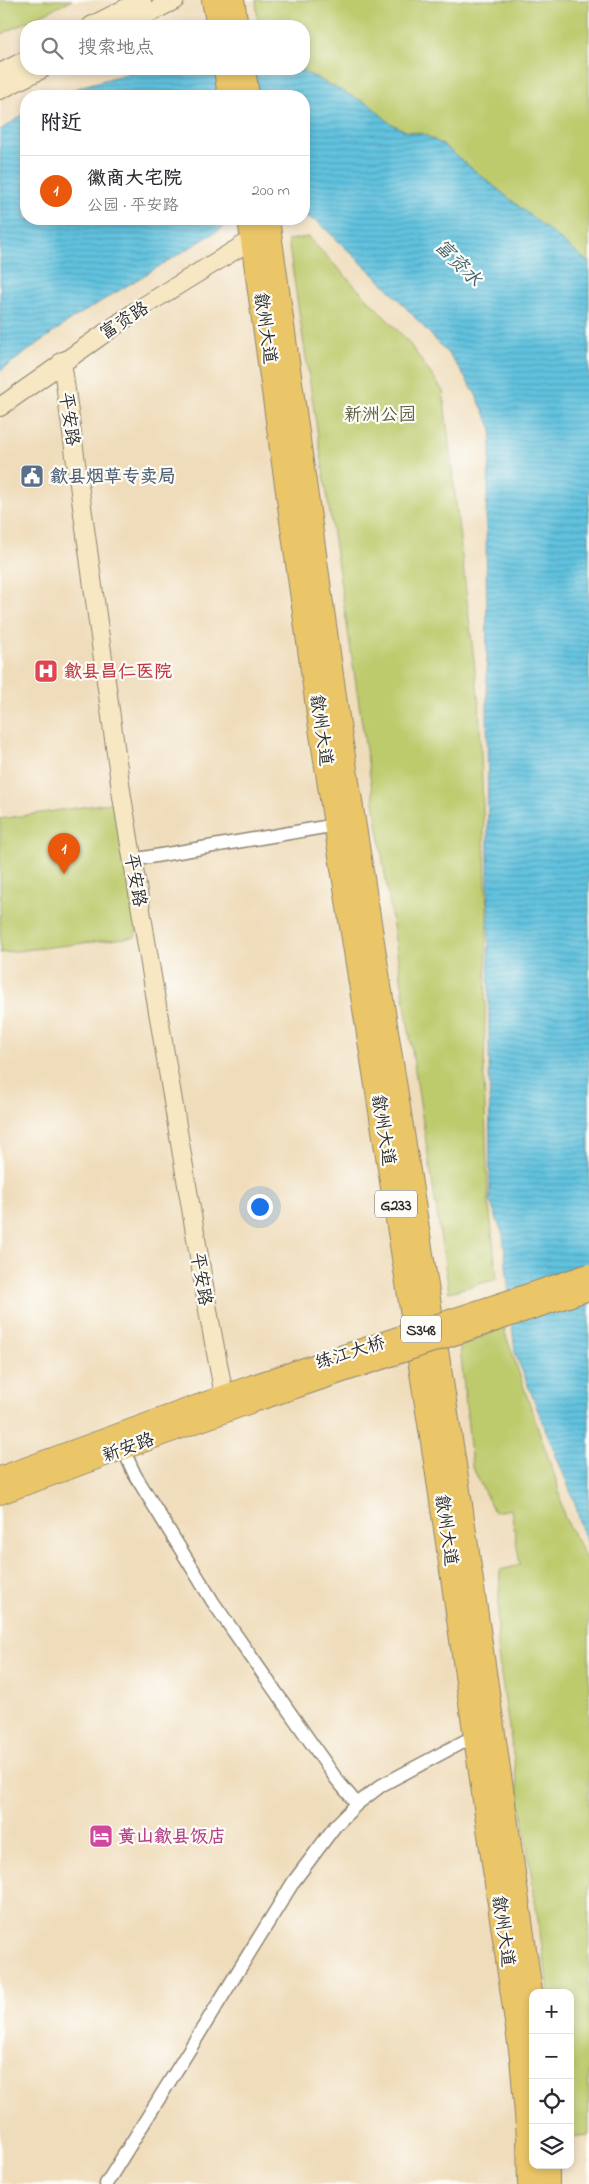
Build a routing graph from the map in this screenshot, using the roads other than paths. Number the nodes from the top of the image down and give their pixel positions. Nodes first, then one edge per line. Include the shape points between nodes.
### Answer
1 (142, 0) edge
2 (175, 0) edge
3 (214, 0) edge
4 (232, 0) edge
5 (103, 20) edge
6 (136, 20) edge
7 (218, 20) edge
8 (235, 20) edge
9 (20, 63) edge
10 (0, 74) edge
11 (30, 75) edge
12 (227, 75) edge
13 (244, 75) edge
14 (0, 90) edge
15 (229, 90) edge
16 (246, 90) edge
17 (257, 225) edge
18 (62, 361) junction
19 (0, 407) edge
20 (336, 825) junction
21 (132, 860) junction
22 (589, 1274) edge
23 (589, 1290) edge
24 (255, 1393) junction
25 (224, 1396) junction
26 (123, 1449) junction
27 (0, 1476) edge
28 (0, 1494) edge
29 (476, 1735) junction
30 (357, 1804) junction
31 (530, 1989) edge
32 (547, 2169) edge
33 (106, 2184) edge
34 (530, 2184) edge
35 (547, 2184) edge

1 - 5 street
2 - 6 street
3 - 7 highway
4 - 8 highway
9 - 10 street
11 - 14 street
12 - 15 highway
13 - 16 highway
17 - 18 street, 富资路
17 - 20 highway, 歙州大道 / G233
17 - 31 highway, 歙州大道 / G233 via 457,1484
18 - 19 street, 富资路
18 - 21 street, 平安路
20 - 21 street
20 - 29 highway, 歙州大道 / G233
21 - 25 street, 平安路
22 - 24 main road, 练江大桥 / S348, bridge
23 - 24 main road, 练江大桥 / S348, bridge
24 - 25 main road, 新安路 / S348
24 - 26 main road, 新安路 / S348
25 - 27 main road, 新安路 / S348
26 - 28 main road, 新安路 / S348
26 - 30 street via 135,1475 213,1602
29 - 30 street via 382,1785
29 - 34 highway, 歙州大道 / G233 via 522,2057 529,2128
30 - 33 street via 336,1825 294,1882
32 - 35 highway

